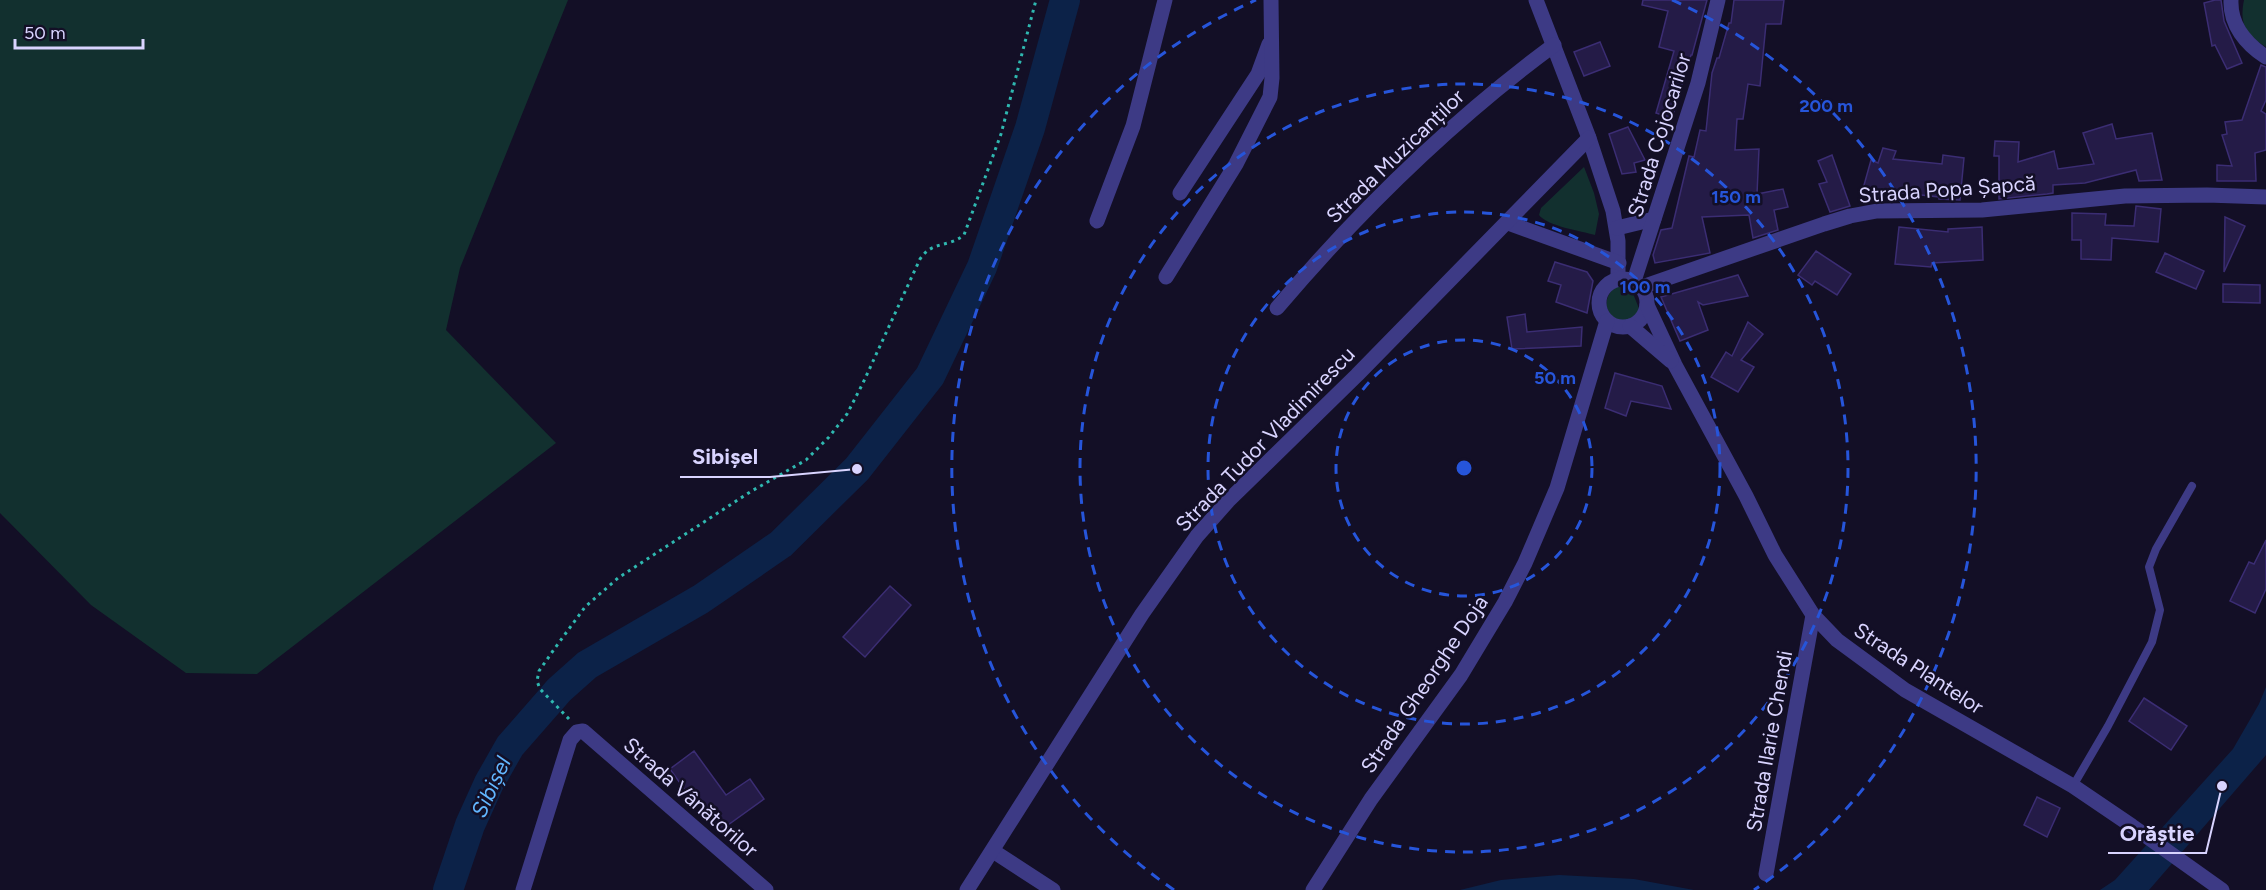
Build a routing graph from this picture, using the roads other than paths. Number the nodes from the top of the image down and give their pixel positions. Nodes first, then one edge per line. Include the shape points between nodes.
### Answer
1 (1165, 0) edge
2 (1272, 0) edge
3 (1536, 0) edge
4 (1718, 0) edge
5 (2230, 0) edge
6 (1271, 37) junction
7 (1554, 45) junction
8 (2266, 57) edge
9 (1589, 138) junction
10 (1180, 193) dead end
11 (2266, 197) edge
12 (1654, 219) junction
13 (1097, 221) dead end
14 (1508, 223) junction
15 (1617, 228) junction
16 (1619, 263) junction
17 (1166, 277) dead end
18 (1618, 279) junction
19 (1638, 284) junction
20 (1647, 305) junction
21 (1277, 308) dead end
22 (1607, 321) junction
23 (1630, 326) junction
24 (1675, 364) junction
25 (2192, 486) dead end
26 (1813, 615) junction
27 (2073, 786) junction
28 (993, 851) junction
29 (1766, 874) dead end
30 (524, 890) edge
31 (766, 890) edge
32 (967, 890) edge
33 (1053, 890) edge
34 (1313, 890) edge
35 (2220, 890) edge

1 - 13 street via 1133,126
2 - 6 street
3 - 7 street
4 - 12 street, Strada Cojocarilor via 1698,83
5 - 8 street via 2239,31
6 - 10 street via 1258,74
6 - 17 street via 1270,97 1260,120
7 - 9 street
7 - 21 street, Strada Muzicanților via 1501,85 1418,158
9 - 14 street, Strada Tudor Vladimirescu
9 - 15 street
11 - 19 street, Strada Popa Șapcă via 2125,196 1982,210 1877,211 1833,221
12 - 15 street
12 - 19 street, Strada Cojocarilor
14 - 16 street
14 - 28 street, Strada Tudor Vladimirescu via 1197,536 1142,614
15 - 16 street
16 - 18 street
18 - 19 street
18 - 22 street via 1604,286 1600,293 1599,308
19 - 20 street
20 - 23 street via 1642,318
20 - 24 street, Strada Plantelor
22 - 23 street via 1614,326
22 - 34 street, Strada Gheorghe Doja via 1557,488 1505,602 1467,666 1371,799
23 - 24 street, Strada Plantelor
24 - 26 street, Strada Plantelor via 1775,555
25 - 27 lane via 2149,567 2160,610 2152,642
26 - 27 street, Strada Plantelor via 1837,640 1905,690
26 - 29 street, Strada Ilarie Chendi
27 - 35 street, Strada Plantelor
28 - 32 street, Strada Tudor Vladimirescu
28 - 33 street
30 - 31 street, Strada Vânătorilor via 570,740 583,731

